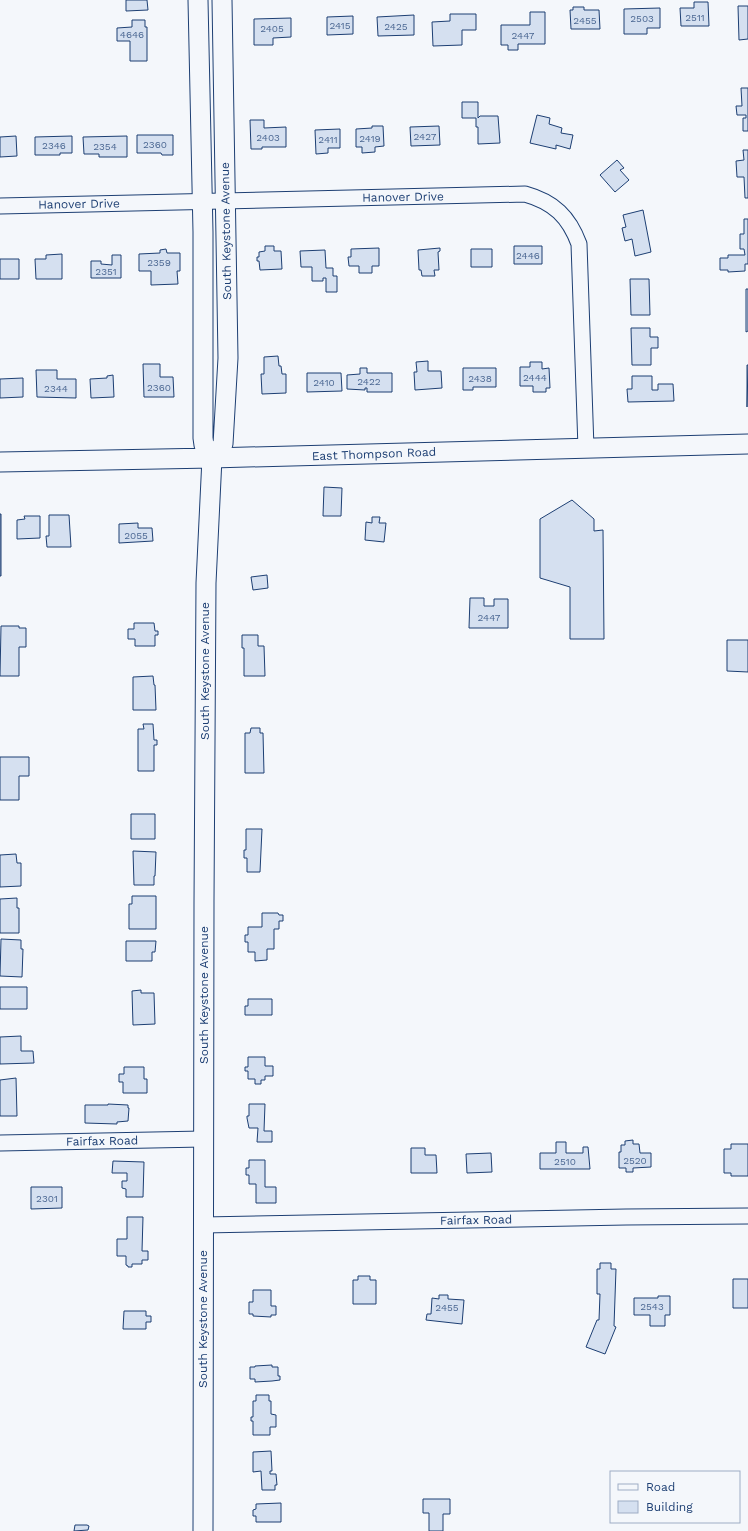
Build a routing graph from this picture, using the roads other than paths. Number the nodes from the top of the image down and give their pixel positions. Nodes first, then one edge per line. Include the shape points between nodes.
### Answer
1 (198, 0) edge
2 (222, 0) edge
3 (225, 201) junction
4 (201, 202) junction
5 (0, 206) edge
6 (748, 444) edge
7 (586, 448) junction
8 (212, 458) junction
9 (0, 462) edge
10 (203, 1139) junction
11 (0, 1143) edge
12 (748, 1216) edge
13 (203, 1226) junction
14 (203, 1531) edge

1 - 4 main road, South Keystone Avenue
2 - 3 main road, South Keystone Avenue
3 - 4 street, Hanover Drive
3 - 7 street, Hanover Drive via 525,194 555,207 575,232 580,251
3 - 8 main road, South Keystone Avenue via 228,358 226,412 223,444
4 - 5 street, Hanover Drive
4 - 8 main road, South Keystone Avenue via 203,438
6 - 7 main road, East Thompson Road
7 - 8 main road, East Thompson Road
8 - 9 main road, East Thompson Road
8 - 10 main road, South Keystone Avenue via 206,583
10 - 11 street, Fairfax Road
10 - 13 main road, South Keystone Avenue
12 - 13 street, Fairfax Road
13 - 14 main road, South Keystone Avenue

